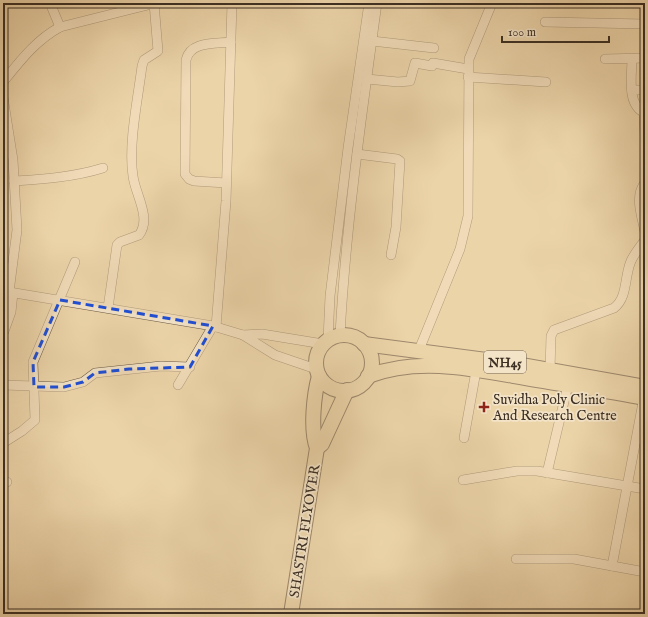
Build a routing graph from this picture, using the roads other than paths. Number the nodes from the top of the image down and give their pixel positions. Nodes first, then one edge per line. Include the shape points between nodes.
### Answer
1 (50, 3) edge
2 (155, 3) edge
3 (232, 3) edge
4 (369, 3) edge
5 (377, 3) edge
6 (492, 3) edge
7 (645, 3) edge
8 (545, 22) dead end
9 (645, 24) edge
10 (60, 27) junction
11 (372, 41) junction
12 (231, 42) junction
13 (434, 48) dead end
14 (645, 58) edge
15 (632, 59) junction
16 (605, 60) dead end
17 (468, 73) junction
18 (367, 79) junction
19 (3, 82) edge
20 (546, 82) dead end
21 (632, 90) junction
22 (645, 90) edge
23 (3, 97) edge
24 (644, 113) edge
25 (645, 136) edge
26 (6, 142) edge
27 (357, 154) junction
28 (103, 168) dead end
29 (14, 181) junction
30 (645, 182) edge
31 (226, 183) junction
32 (645, 232) edge
33 (645, 240) edge
34 (391, 256) dead end
35 (75, 262) dead end
36 (8, 292) edge
37 (60, 300) junction
38 (108, 308) junction
39 (214, 327) junction
40 (3, 334) edge
41 (243, 335) junction
42 (330, 340) junction
43 (364, 344) junction
44 (419, 350) junction
45 (190, 367) junction
46 (550, 370) junction
47 (476, 371) junction
48 (318, 373) junction
49 (368, 376) junction
50 (3, 385) edge
51 (178, 385) dead end
52 (568, 385) junction
53 (34, 387) junction
54 (347, 390) junction
55 (645, 394) edge
56 (464, 438) dead end
57 (3, 444) edge
58 (317, 448) junction
59 (547, 473) junction
60 (463, 480) dead end
61 (628, 486) junction
62 (645, 489) edge
63 (516, 559) dead end
64 (612, 566) junction
65 (645, 572) edge
66 (291, 614) edge

1 - 10 street
2 - 10 street
2 - 38 street via 158,51 144,60 142,66 132,163 144,224 139,235 117,245
3 - 12 street
4 - 42 street via 330,296
5 - 11 street
6 - 17 street via 471,48
7 - 9 street
8 - 9 street
10 - 19 street via 32,47
11 - 13 street
11 - 18 street
12 - 31 street
12 - 31 street via 194,47 188,52 186,60 184,174 194,181
14 - 15 street
15 - 16 street
15 - 21 street
17 - 18 street via 433,64 432,66 415,63 410,81
17 - 20 street
17 - 44 street via 468,216 460,249
18 - 27 street
21 - 22 street
21 - 24 street via 636,105
23 - 26 street
24 - 25 street
26 - 29 street
27 - 34 street via 400,161 396,227
27 - 42 street via 342,294
28 - 29 street via 77,175
29 - 36 street via 17,230
30 - 32 street via 641,188 639,201
31 - 39 street
33 - 46 street via 631,260 623,297 619,304 554,330 551,336
35 - 37 street
36 - 37 street
36 - 40 street via 11,312
37 - 38 street
37 - 53 street via 33,362
38 - 39 street
39 - 41 street
39 - 45 street
41 - 42 street via 262,334
41 - 48 street via 275,355
42 - 43 highway, NH45 via 354,337
42 - 48 highway via 316,356
43 - 44 highway, NH45
43 - 49 highway via 371,356 371,370
44 - 46 highway, NH45
45 - 51 street
45 - 53 street via 169,366 95,373 84,382 64,387
46 - 55 highway, NH45
47 - 49 highway, NH45 via 456,367 415,365 395,367
47 - 52 highway, NH45
47 - 56 street
48 - 54 highway via 328,386
48 - 58 highway via 314,411
49 - 54 highway, NH45 via 359,386
50 - 53 street
52 - 55 highway, NH45
52 - 59 street
53 - 57 street via 35,420
54 - 58 highway via 322,444
55 - 61 street
58 - 66 highway, SHASTRI FLYOVER
59 - 60 street via 517,471
59 - 61 street
61 - 62 street
61 - 64 street
63 - 64 street via 574,559
64 - 65 street

